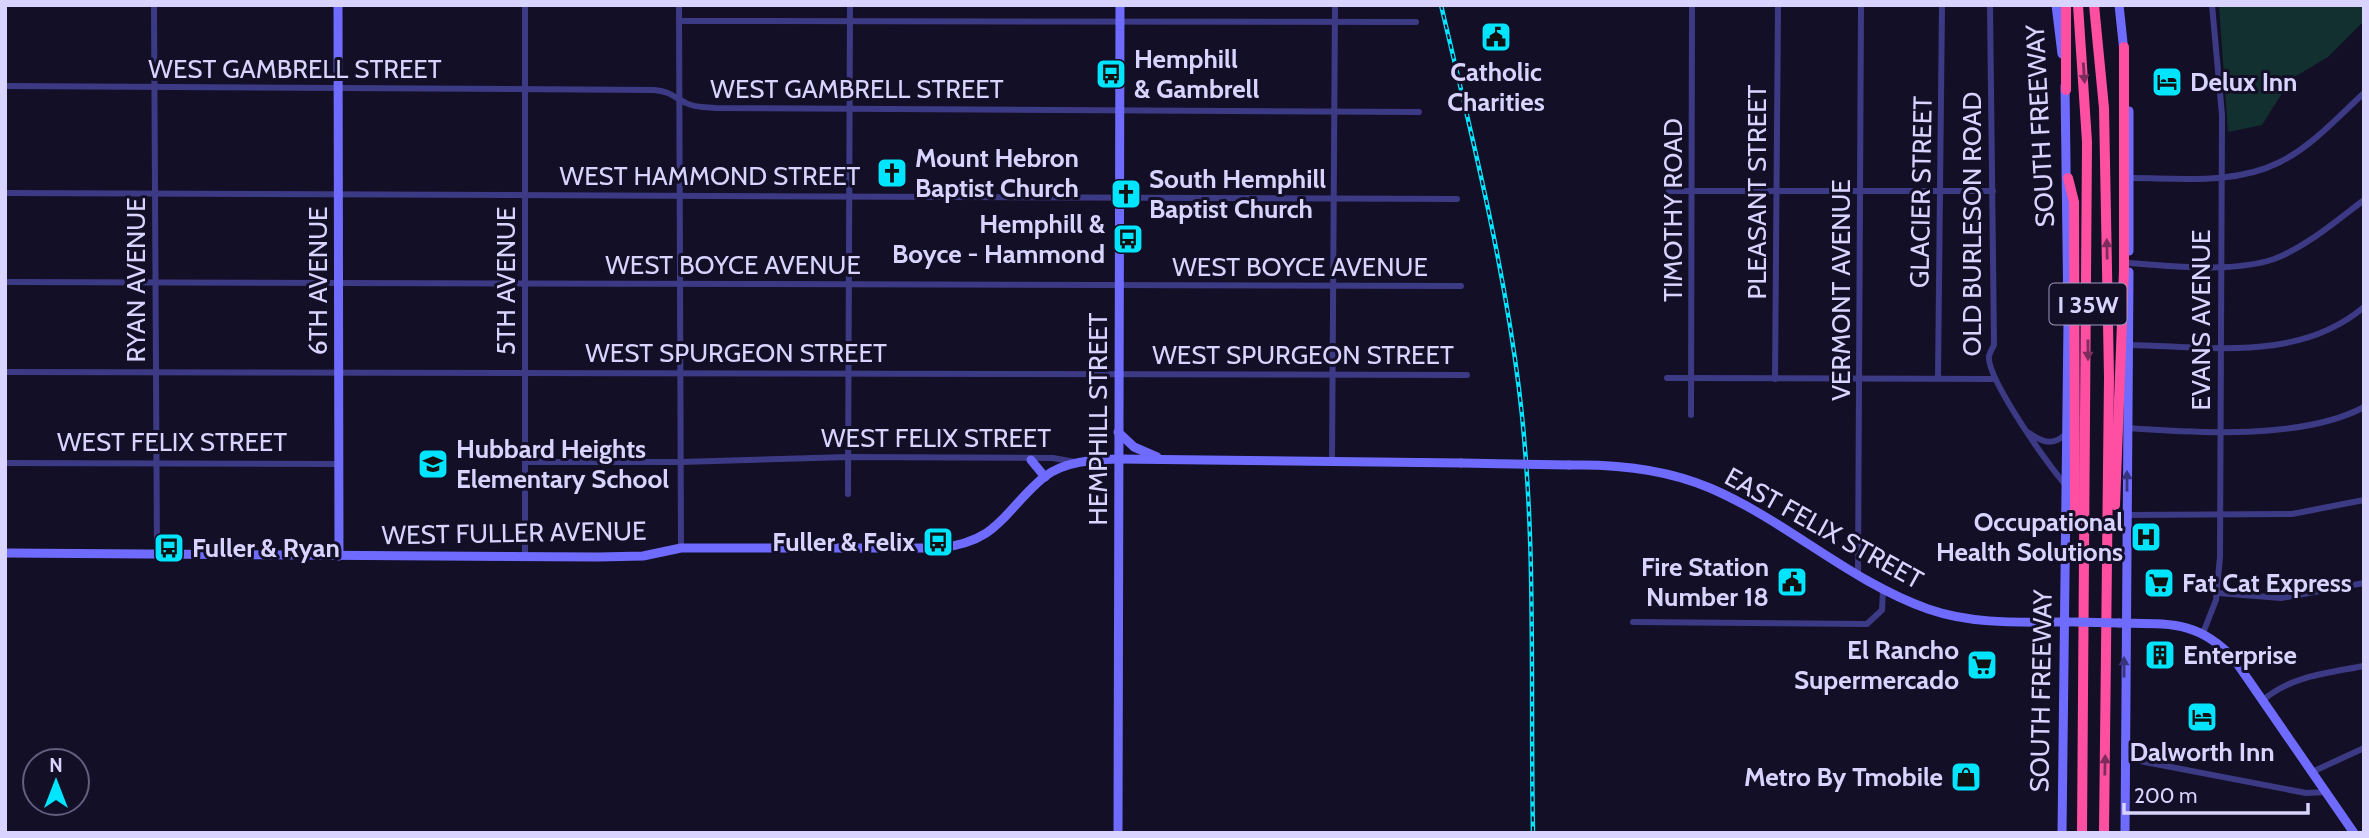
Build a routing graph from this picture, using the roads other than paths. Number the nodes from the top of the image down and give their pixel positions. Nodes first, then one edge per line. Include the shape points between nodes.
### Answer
1 (154, 5) edge
2 (338, 5) edge
3 (525, 5) edge
4 (679, 5) edge
5 (850, 5) edge
6 (1119, 5) edge
7 (1335, 5) edge
8 (1692, 5) edge
9 (1778, 5) edge
10 (1861, 5) edge
11 (1942, 5) edge
12 (1990, 5) edge
13 (2056, 5) edge
14 (2066, 5) edge
15 (2078, 5) edge
16 (2094, 5) edge
17 (2119, 5) edge
18 (2212, 5) edge
19 (679, 21) junction
20 (850, 21) junction
21 (1119, 21) junction
22 (1335, 22) junction
23 (1416, 22) dead end
24 (2124, 47) junction
25 (5, 86) edge
26 (155, 87) junction
27 (338, 88) junction
28 (525, 89) junction
29 (2066, 90) junction
30 (2364, 93) edge
31 (679, 97) junction
32 (850, 108) junction
33 (1119, 110) junction
34 (1335, 112) junction
35 (1419, 112) dead end
36 (2222, 177) junction
37 (2068, 178) junction
38 (2130, 178) junction
39 (1669, 191) dead end
40 (1692, 191) junction
41 (1777, 191) junction
42 (1860, 191) junction
43 (1940, 191) junction
44 (1993, 191) junction
45 (5, 193) edge
46 (155, 194) junction
47 (339, 194) junction
48 (525, 195) junction
49 (680, 195) junction
50 (849, 196) junction
51 (1119, 197) junction
52 (1334, 198) junction
53 (1457, 198) dead end
54 (2364, 200) edge
55 (2129, 263) junction
56 (2221, 265) junction
57 (5, 282) edge
58 (156, 282) junction
59 (339, 283) junction
60 (525, 284) junction
61 (680, 284) junction
62 (849, 285) junction
63 (1118, 285) junction
64 (1334, 286) junction
65 (1461, 286) dead end
66 (2364, 307) edge
67 (2128, 345) junction
68 (2221, 346) junction
69 (5, 372) edge
70 (156, 372) junction
71 (848, 372) junction
72 (339, 373) junction
73 (525, 373) junction
74 (680, 373) junction
75 (1118, 373) junction
76 (1333, 374) junction
77 (1467, 375) dead end
78 (1667, 378) dead end
79 (1938, 378) junction
80 (1692, 379) junction
81 (1775, 379) junction
82 (1859, 379) junction
83 (1996, 379) junction
84 (2364, 407) edge
85 (1691, 415) dead end
86 (2127, 428) junction
87 (2220, 430) junction
88 (1118, 432) junction
89 (2028, 432) junction
90 (2067, 433) junction
91 (848, 457) junction
92 (1118, 459) junction
93 (1031, 460) junction
94 (1162, 460) junction
95 (525, 462) junction
96 (681, 462) junction
97 (1077, 462) junction
98 (1332, 462) junction
99 (5, 463) edge
100 (157, 464) junction
101 (339, 464) junction
102 (1599, 465) joint
103 (1045, 477) junction
104 (2065, 484) junction
105 (848, 494) dead end
106 (2364, 500) edge
107 (2127, 515) junction
108 (2220, 515) junction
109 (2085, 527) junction
110 (2107, 538) junction
111 (681, 548) junction
112 (5, 553) edge
113 (157, 555) junction
114 (340, 556) junction
115 (525, 557) junction
116 (1858, 576) junction
117 (2364, 583) edge
118 (1883, 590) junction
119 (2218, 593) junction
120 (1633, 622) dead end
121 (2070, 622) junction
122 (2122, 623) junction
123 (2203, 632) junction
124 (2364, 666) edge
125 (2262, 701) junction
126 (2364, 748) edge
127 (2124, 758) junction
128 (2312, 772) junction
129 (2327, 792) junction
130 (1118, 833) edge
131 (2062, 833) edge
132 (2082, 833) edge
133 (2104, 833) edge
134 (2126, 833) edge
135 (2354, 833) edge

1 - 26 street, RYAN AVENUE
2 - 27 street, 6TH AVENUE
3 - 28 street, 5TH AVENUE
4 - 19 street
5 - 20 street
6 - 21 street, HEMPHILL STREET
7 - 22 street
8 - 40 street, TIMOTHY ROAD
9 - 41 street, PLEASANT STREET
10 - 42 street, VERMONT AVENUE
11 - 43 street, GLACIER STREET
12 - 44 street, OLD BURLESON ROAD
13 - 29 street, SOUTH FREEWAY
14 - 29 highway
15 -> 109 highway, SOUTH FREEWAY / I 35W via 2087,142
110 -> 16 highway, I 35W via 2105,154
17 - 24 street
18 - 36 street, EVANS AVENUE
19 - 20 street
19 - 31 street
20 - 21 street
20 - 32 street
21 - 22 street
21 - 33 street, HEMPHILL STREET
22 - 23 street
22 - 34 street
24 - 38 street
24 - 110 highway via 2122,312 2114,521
25 - 26 street, WEST GAMBRELL STREET
26 - 27 street, WEST GAMBRELL STREET
26 - 46 street, RYAN AVENUE
27 - 28 street, WEST GAMBRELL STREET
27 - 47 street, 6TH AVENUE
28 - 31 street, WEST GAMBRELL STREET via 654,90
28 - 48 street, 5TH AVENUE
29 - 37 street, SOUTH FREEWAY
30 - 36 street via 2290,157 2258,171
31 - 32 street, WEST GAMBRELL STREET via 697,107
31 - 49 street
32 - 33 street, WEST GAMBRELL STREET
32 - 50 street
33 - 34 street, WEST GAMBRELL STREET
33 - 51 street, HEMPHILL STREET
34 - 35 street, WEST GAMBRELL STREET
34 - 52 street
36 - 38 street
36 - 56 street, EVANS AVENUE
37 - 90 street, SOUTH FREEWAY
37 - 109 highway via 2074,202 2075,510
38 - 55 street
39 - 40 street
40 - 41 street
40 - 80 street, TIMOTHY ROAD
41 - 42 street
41 - 81 street, PLEASANT STREET
42 - 43 street
42 - 82 street, VERMONT AVENUE
43 - 44 street
43 - 79 street, GLACIER STREET
44 - 83 street, OLD BURLESON ROAD via 1994,345 1989,356
45 - 46 street, WEST HAMMOND STREET
46 - 47 street, WEST HAMMOND STREET
46 - 58 street, RYAN AVENUE
47 - 48 street, WEST HAMMOND STREET
47 - 59 street, 6TH AVENUE
48 - 49 street, WEST HAMMOND STREET
48 - 60 street, 5TH AVENUE
49 - 50 street, WEST HAMMOND STREET
49 - 61 street
50 - 51 street, WEST HAMMOND STREET
50 - 62 street
51 - 52 street, WEST HAMMOND STREET
51 - 63 street, HEMPHILL STREET
52 - 53 street, WEST HAMMOND STREET
52 - 64 street
54 - 56 street via 2285,254 2262,262
55 - 56 street
55 - 67 street
56 - 68 street, EVANS AVENUE
57 - 58 street, WEST BOYCE AVENUE
58 - 59 street, WEST BOYCE AVENUE
58 - 70 street, RYAN AVENUE
59 - 60 street, WEST BOYCE AVENUE
59 - 72 street, 6TH AVENUE
60 - 61 street, WEST BOYCE AVENUE
60 - 73 street, 5TH AVENUE
61 - 62 street, WEST BOYCE AVENUE
61 - 74 street
62 - 63 street, WEST BOYCE AVENUE
62 - 71 street
63 - 64 street, WEST BOYCE AVENUE
63 - 75 street, HEMPHILL STREET
64 - 65 street, WEST BOYCE AVENUE
64 - 76 street
66 - 68 street via 2329,332 2300,342
67 - 68 street
67 - 86 street
68 - 87 street, EVANS AVENUE
69 - 70 street, WEST SPURGEON STREET
70 - 72 street, WEST SPURGEON STREET
70 - 100 street, RYAN AVENUE
71 - 74 street, WEST SPURGEON STREET
71 - 75 street, WEST SPURGEON STREET
71 - 91 street
72 - 73 street, WEST SPURGEON STREET
72 - 101 street, 6TH AVENUE
73 - 74 street, WEST SPURGEON STREET
73 - 95 street, 5TH AVENUE
74 - 96 street
75 - 76 street, WEST SPURGEON STREET
75 - 88 street, HEMPHILL STREET
76 - 77 street, WEST SPURGEON STREET
76 - 98 street
78 - 80 street
79 - 82 street
79 - 83 street
80 - 81 street
80 - 85 street, TIMOTHY ROAD
81 - 82 street
82 - 116 street, VERMONT AVENUE
83 - 89 street, OLD BURLESON ROAD
84 - 87 street via 2300,428
86 - 87 street
107 -> 86 street
87 - 108 street, EVANS AVENUE
88 - 92 street, HEMPHILL STREET
88 - 94 street via 1133,447
89 - 90 street via 2049,443
89 - 104 street, OLD BURLESON ROAD
90 - 104 street, SOUTH FREEWAY
91 - 93 street, WEST FELIX STREET
91 - 96 street, WEST FELIX STREET
91 - 105 street
92 - 94 street, WEST FELIX STREET
92 - 97 street, WEST FELIX STREET
92 - 130 street, HEMPHILL STREET
93 - 97 street, WEST FELIX STREET
93 - 103 street
94 - 98 street, WEST FELIX STREET
95 - 96 street, WEST FELIX STREET
95 - 115 street, 5TH AVENUE
96 - 111 street
97 - 103 street, WEST FULLER AVENUE
98 - 102 street, WEST FELIX STREET, bridge
99 - 100 street, WEST FELIX STREET
100 - 101 street, WEST FELIX STREET
100 - 113 street, RYAN AVENUE
101 - 114 street, 6TH AVENUE
102 - 116 street, EAST FELIX STREET via 1647,470 1712,489
103 - 111 street, WEST FULLER AVENUE via 991,532 962,545
104 - 121 street, SOUTH FREEWAY
106 - 108 street via 2305,513
107 - 108 street
107 - 122 street
108 - 119 street, EVANS AVENUE
109 - 132 highway, SOUTH FREEWAY / I 35W
133 -> 110 highway, I 35W
111 - 115 street, WEST FULLER AVENUE via 626,557
112 - 113 street, WEST FULLER AVENUE
113 - 114 street, WEST FULLER AVENUE
114 - 115 street, WEST FULLER AVENUE
116 - 118 street, EAST FELIX STREET
117 - 119 street via 2281,598
118 - 120 street via 1882,610 1867,624
118 - 121 street, EAST FELIX STREET via 1948,615
119 - 123 street, EVANS AVENUE
121 - 122 street, EAST FELIX STREET, bridge
121 - 131 street, SOUTH FREEWAY
122 - 123 street, EAST FELIX STREET via 2172,624
127 -> 122 street
123 - 125 street, EAST FELIX STREET via 2234,659
124 - 125 street via 2295,681
125 - 128 street, EAST FELIX STREET
126 - 128 street
127 - 129 street via 2306,793
127 - 134 street
128 - 129 street, EAST FELIX STREET
129 - 135 street, EAST FELIX STREET

